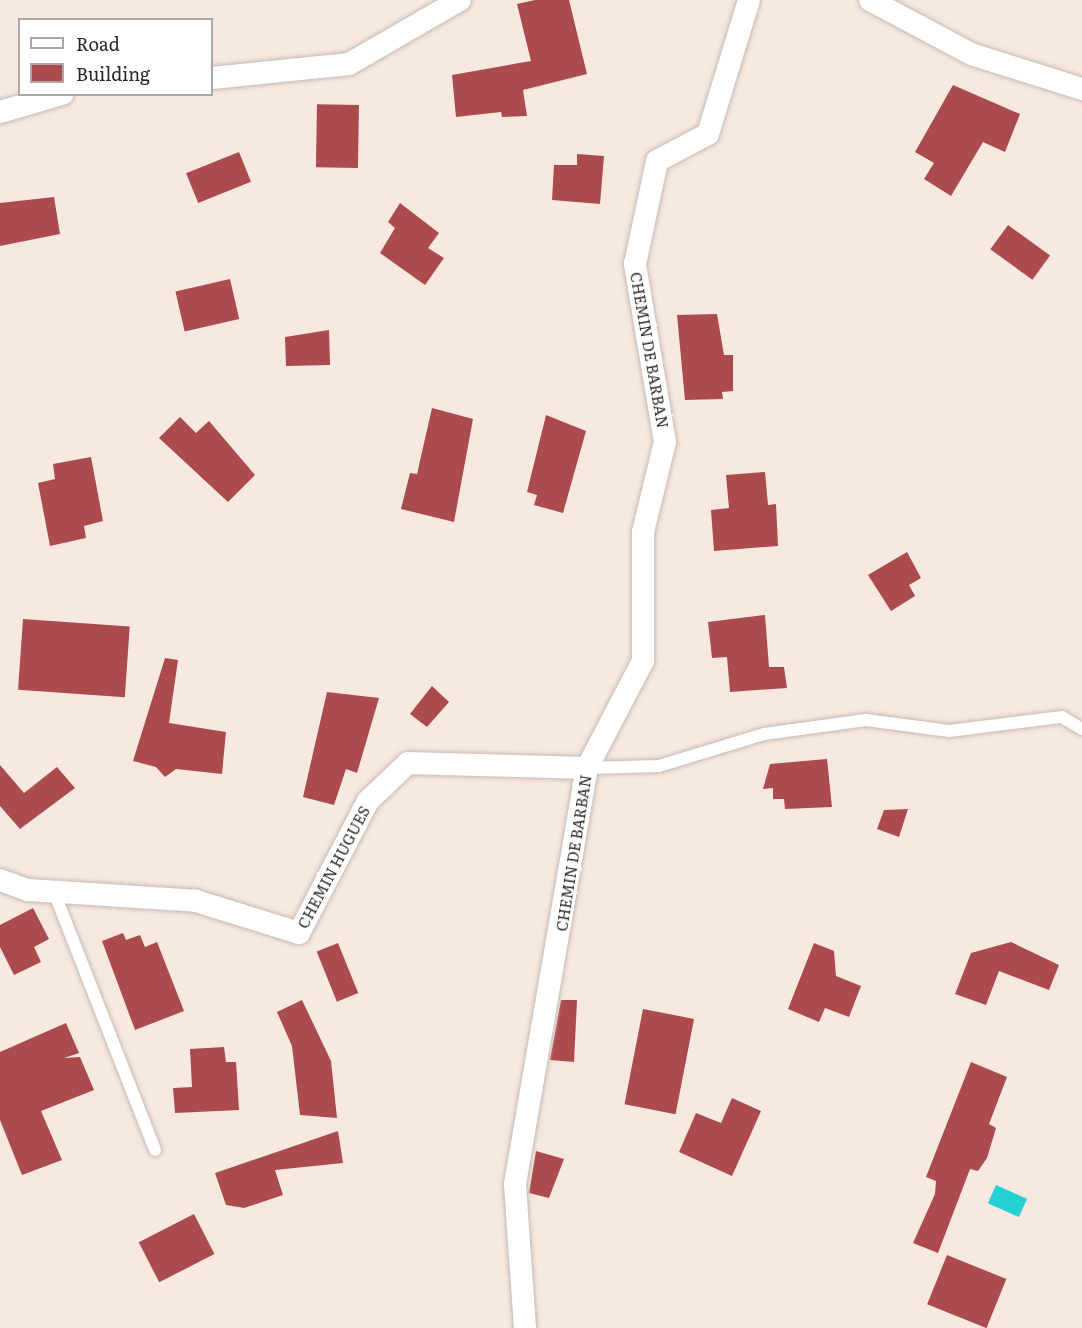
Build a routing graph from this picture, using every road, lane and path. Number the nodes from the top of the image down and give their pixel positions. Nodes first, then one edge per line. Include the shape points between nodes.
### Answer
1 (460, 0) edge
2 (749, 0) edge
3 (870, 0) edge
4 (213, 78) edge
5 (1082, 89) edge
6 (55, 96) edge
7 (0, 112) edge
8 (1082, 729) edge
9 (587, 768) junction
10 (0, 880) edge
11 (54, 892) junction
12 (154, 1150) dead end
13 (525, 1328) edge

1 - 4 street via 349,64
2 - 9 street, CHEMIN DE BARBAN via 708,134 657,161 635,264 665,442 643,532 643,661
3 - 5 street via 971,54
6 - 7 street
8 - 9 lane via 1062,717 949,731 866,720 764,734 659,766
9 - 11 street, CHEMIN HUGUES via 408,763 368,801 299,933 196,901
9 - 13 street, CHEMIN DE BARBAN via 515,1184
10 - 11 street, CHEMIN HUGUES
11 - 12 lane

